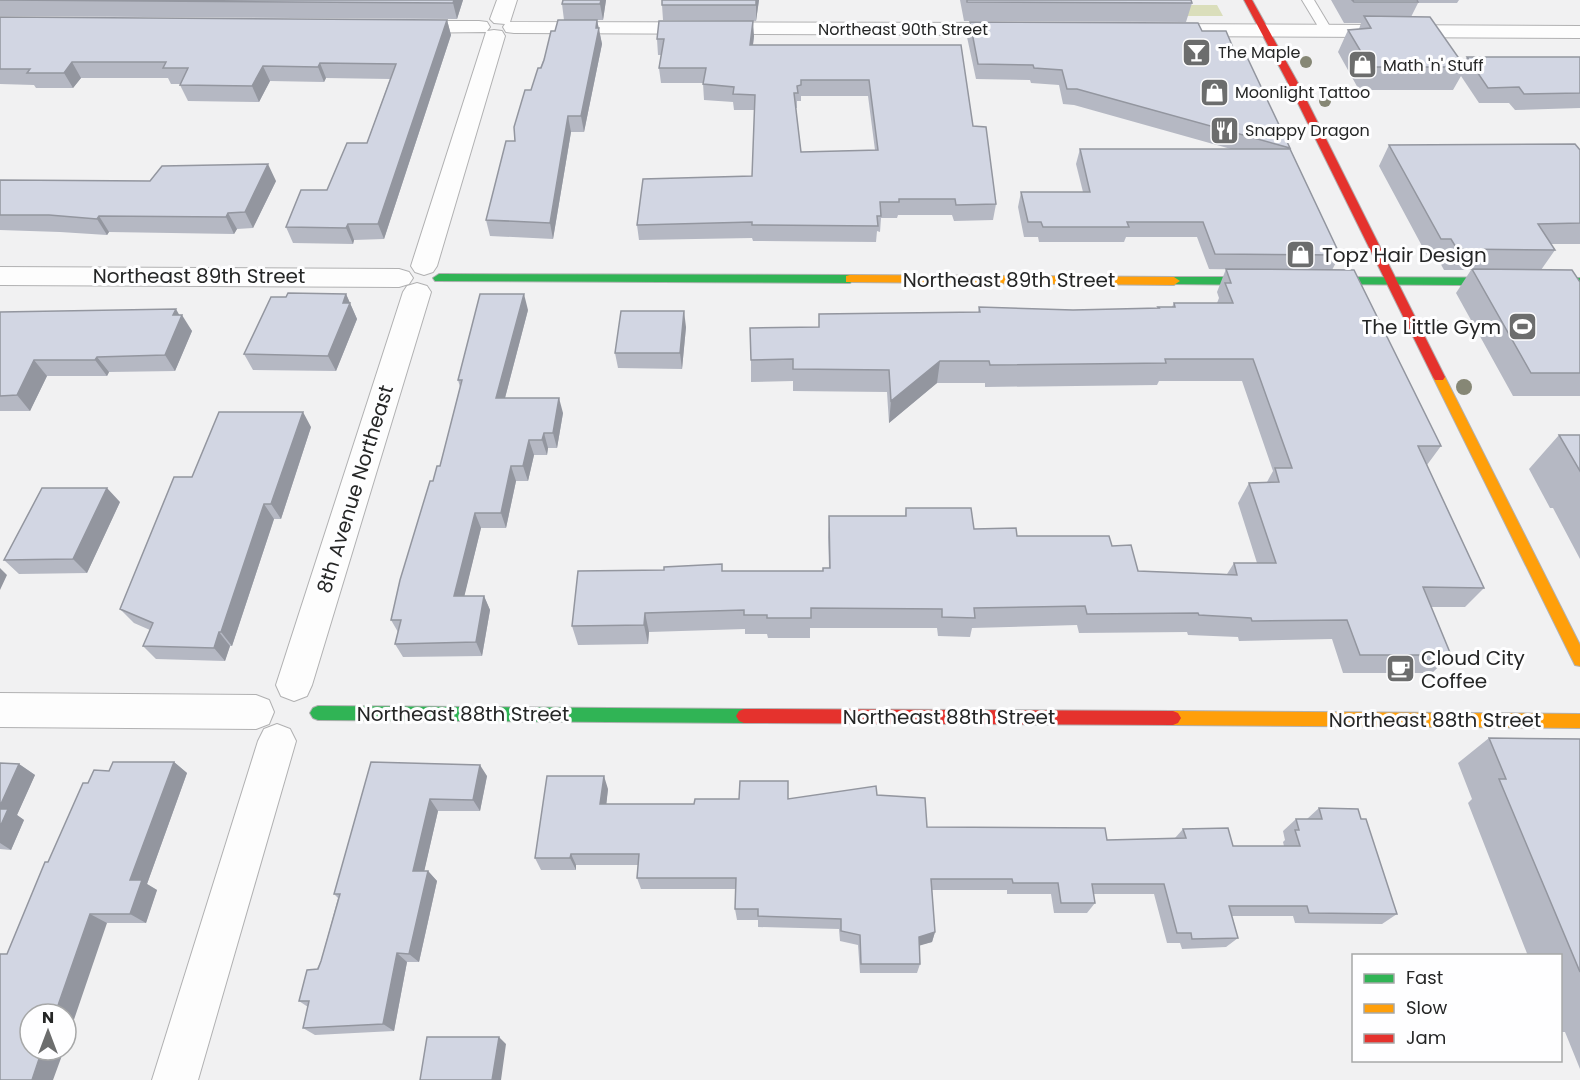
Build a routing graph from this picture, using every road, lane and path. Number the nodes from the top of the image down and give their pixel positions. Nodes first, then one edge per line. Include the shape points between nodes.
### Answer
1 (1248, 0) edge
2 (1308, 0) edge
3 (499, 22) edge
4 (381, 26) edge
5 (1029, 29) edge
6 (1136, 30) edge
7 (1263, 30) junction
8 (1326, 30) junction
9 (1580, 32) edge
10 (0, 276) edge
11 (420, 278) junction
12 (1278, 281) edge
13 (1301, 281) edge
14 (1392, 281) junction
15 (1580, 282) edge
16 (1580, 660) edge
17 (294, 685) junction
18 (0, 710) edge
19 (318, 713) junction
20 (1580, 721) edge
21 (266, 727) junction
22 (174, 1080) edge

1 - 7 street
2 - 8 lane
3 - 4 street, Northeast 90th Street
3 - 5 street, Northeast 90th Street
3 - 11 street, 8th Avenue Northeast
6 - 7 street
7 - 8 street
7 - 14 street
8 - 9 street
10 - 11 street, Northeast 89th Street
11 - 12 street, Northeast 89th Street
11 - 17 street, 8th Avenue Northeast
13 - 14 street
14 - 15 street
14 - 16 street
17 - 19 street via 309,688 315,694
17 - 21 street via 264,699
18 - 21 street
19 - 20 street, Northeast 88th Street
19 - 21 street via 306,730 291,739
21 - 22 street

